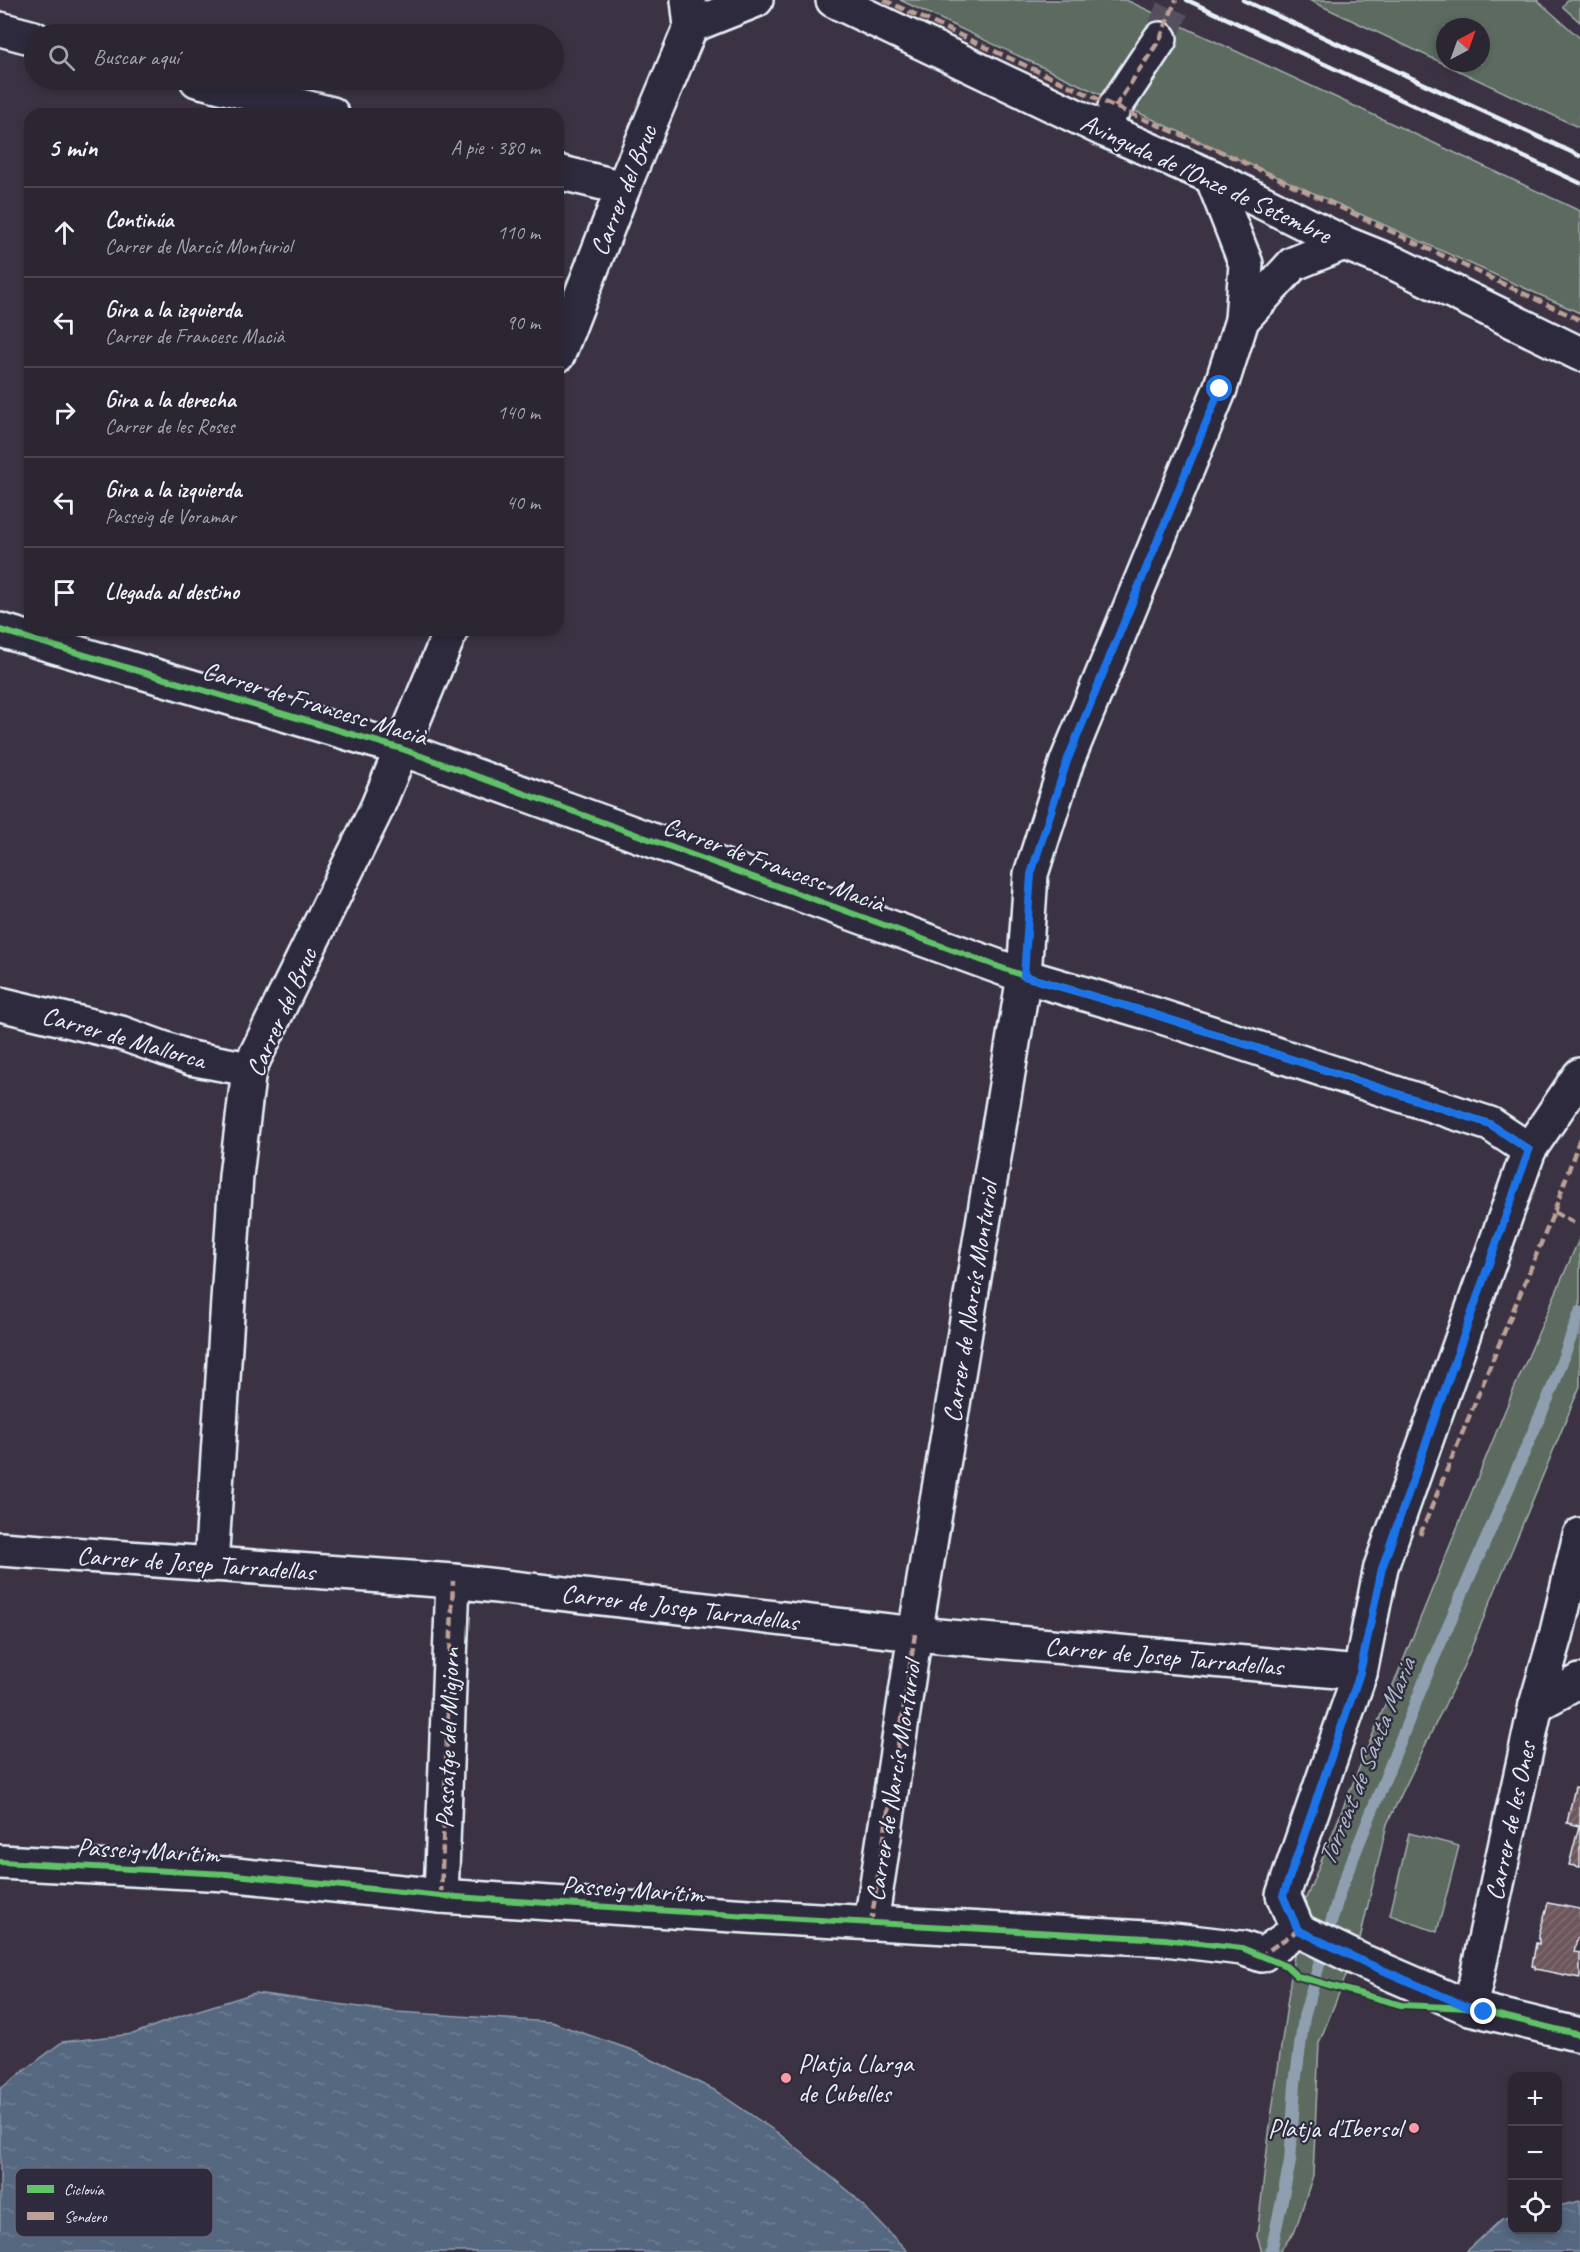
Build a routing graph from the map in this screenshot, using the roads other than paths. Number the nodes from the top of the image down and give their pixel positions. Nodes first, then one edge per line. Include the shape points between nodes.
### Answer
1 (756, 0) edge
2 (833, 0) edge
3 (690, 13) edge
4 (0, 29) edge
5 (24, 35) edge
6 (1160, 39) tunnel mouth
7 (237, 90) edge
8 (1115, 107) dead end
9 (308, 108) edge
10 (564, 173) edge
11 (1212, 177) junction
12 (623, 188) junction
13 (1344, 243) junction
14 (1242, 320) junction
15 (564, 340) edge
16 (1580, 354) edge
17 (0, 630) edge
18 (449, 636) edge
19 (402, 749) junction
20 (1024, 976) junction
21 (0, 1004) edge
22 (249, 1069) junction
23 (1580, 1075) edge
24 (1529, 1150) junction
25 (1580, 1535) edge
26 (0, 1549) edge
27 (211, 1565) junction
28 (453, 1581) junction
29 (915, 1634) junction
30 (1556, 1636) junction
31 (1360, 1673) junction
32 (1580, 1679) edge
33 (1536, 1705) junction
34 (0, 1862) edge
35 (441, 1896) junction
36 (871, 1923) junction
37 (1305, 1932) junction
38 (1470, 2008) junction
39 (1580, 2035) edge

1 - 3 street, Carrer del Bruc
2 - 11 street, Avinguda de l'Onze de Setembre
3 - 12 street, Carrer del Bruc
4 - 5 street
6 - 8 street
7 - 9 street
10 - 12 street
11 - 13 street, Avinguda de l'Onze de Setembre
11 - 14 street, Carrer de Narcís Monturiol via 1246,264
12 - 15 street, Carrer del Bruc
13 - 14 street, Carrer de Narcís Monturiol via 1293,264
13 - 16 street, Avinguda de l'Onze de Setembre via 1394,262
14 - 20 street, Carrer de Narcís Monturiol via 1220,389 1067,761 1031,874
17 - 19 street, Carrer de Francesc Macià
18 - 19 street, Carrer del Bruc
19 - 20 street, Carrer de Francesc Macià
19 - 22 street, Carrer del Bruc via 378,808
20 - 24 street, Carrer de Francesc Macià via 1490,1124
20 - 29 street, Carrer de Narcís Monturiol
21 - 22 street, Carrer de Mallorca via 121,1033 190,1058
22 - 27 street, Carrer del Bruc via 236,1176
23 - 24 street
24 - 31 street via 1382,1568
25 - 30 street, Carrer de les Ones
26 - 27 street, Carrer de Josep Tarradellas
27 - 28 street, Carrer de Josep Tarradellas
28 - 29 street, Carrer de Josep Tarradellas
28 - 35 street, Passatge del Migjorn
29 - 31 street, Carrer de Josep Tarradellas
29 - 36 street, Carrer de Narcís Monturiol
30 - 32 street
30 - 33 street, Carrer de les Ones
31 - 37 street via 1283,1896
32 - 33 street
33 - 38 street, Carrer de les Ones
34 - 35 street, Passeig Marítim via 226,1874
35 - 36 street, Passeig Marítim
36 - 37 street, Passeig Marítim via 1165,1940 1242,1948 1262,1955
37 - 38 street
38 - 39 street

